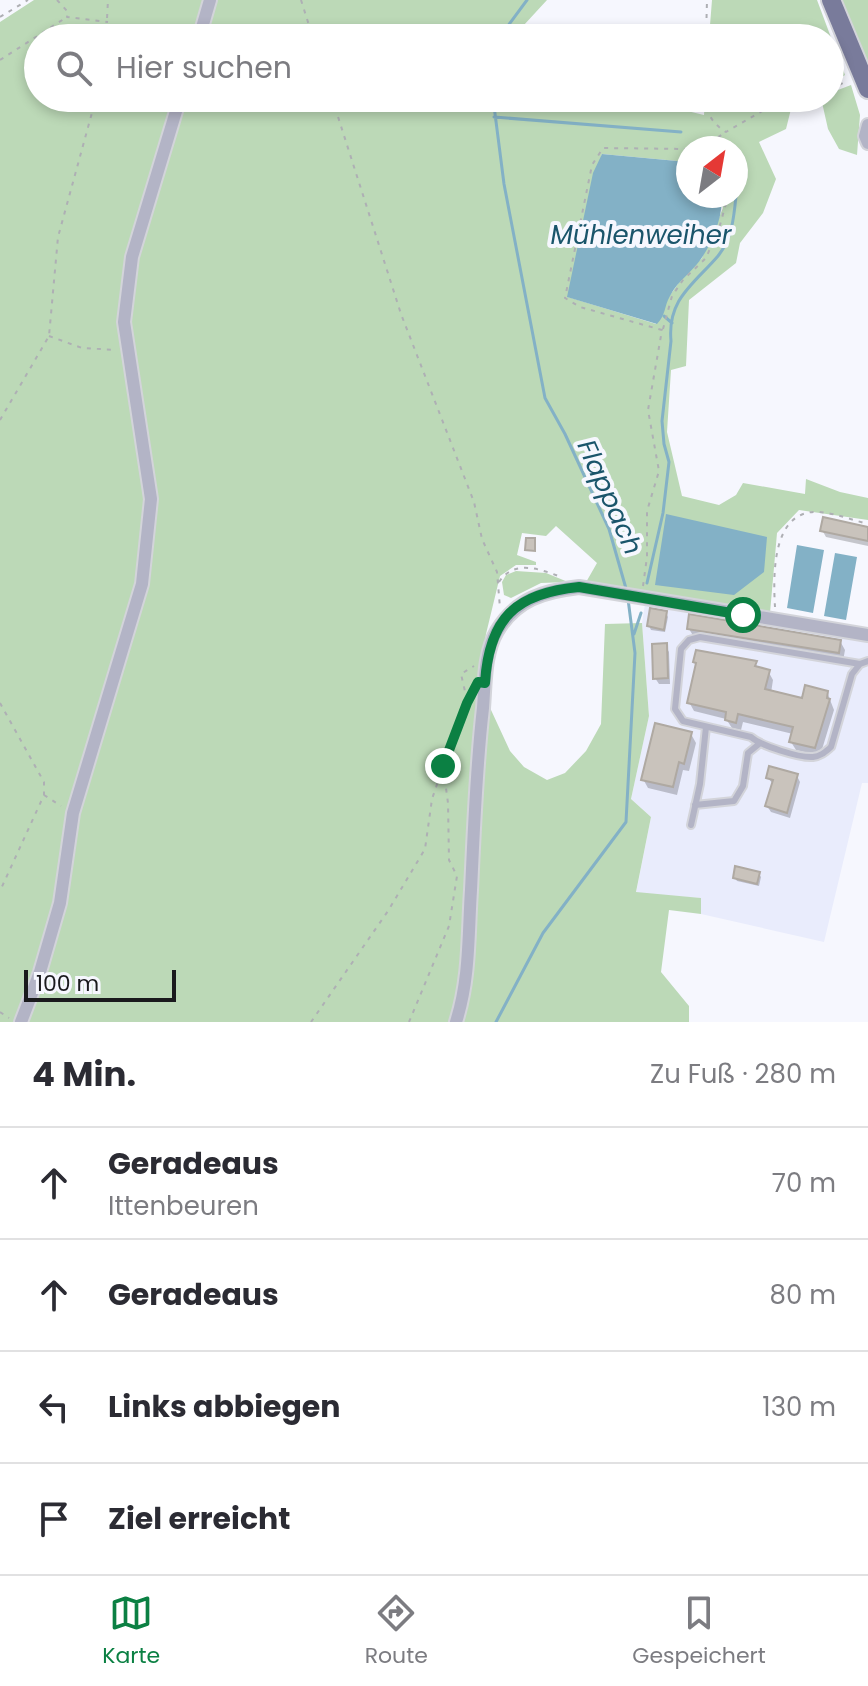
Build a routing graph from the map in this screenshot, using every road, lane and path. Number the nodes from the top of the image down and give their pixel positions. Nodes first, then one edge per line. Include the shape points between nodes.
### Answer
1 (28, 0) edge
2 (57, 0) edge
3 (108, 0) edge
4 (210, 0) edge
5 (301, 0) edge
6 (707, 0) edge
7 (828, 1) edge
8 (0, 17) edge
9 (67, 17) junction
10 (108, 22) joint
11 (56, 24) edge
12 (203, 24) edge
13 (309, 24) edge
14 (706, 24) edge
15 (839, 24) edge
16 (844, 36) edge
17 (24, 45) edge
18 (0, 60) edge
19 (865, 82) edge
20 (844, 86) edge
21 (92, 112) edge
22 (176, 112) edge
23 (336, 112) edge
24 (708, 112) edge
25 (761, 112) edge
26 (868, 125) edge
27 (726, 132) junction
28 (720, 136) edge
29 (868, 143) edge
30 (676, 149) edge
31 (725, 208) edge
32 (662, 330) junction
33 (49, 336) junction
34 (129, 352) junction
35 (0, 420) edge
36 (868, 524) edge
37 (498, 583) junction
38 (579, 587) junction
39 (638, 599) junction
40 (507, 616) junction
41 (776, 621) junction
42 (868, 635) edge
43 (489, 657) junction
44 (864, 663) edge
45 (485, 683) junction
46 (0, 703) edge
47 (467, 703) junction
48 (706, 727) junction
49 (759, 744) junction
50 (443, 766) junction
51 (44, 795) junction
52 (695, 805) junction
53 (73, 813) junction
54 (691, 825) dead end
55 (0, 891) edge
56 (0, 1012) edge
57 (19, 1022) edge
58 (311, 1022) edge
59 (409, 1022) edge
60 (456, 1022) edge

1 - 8 path
2 - 9 path
3 - 10 path
4 - 12 street
5 - 13 path
6 - 14 path
7 - 15 main road
9 - 10 path
9 - 11 path
16 - 19 main road
17 - 18 path
19 - 20 path
21 - 33 path via 58,237
22 - 34 street via 132,257 124,322
23 - 37 path via 401,314 474,502
24 - 27 path
25 - 27 path
26 - 29 street
27 - 28 path
30 - 32 path via 603,148 592,165 565,298
31 - 32 path via 706,258 672,296
32 - 39 path via 648,410 659,471 647,511 647,557
33 - 34 path via 82,348
33 - 35 path
34 - 53 street via 151,499 142,584
36 - 41 path via 818,512 798,515 788,523 776,566
37 - 38 path via 522,567 560,576
37 - 40 path via 499,606
38 - 39 street
38 - 40 street via 528,598
39 - 41 street
40 - 43 street
41 - 42 street
43 - 45 street
43 - 47 path via 461,674
44 - 48 lane via 700,637 689,640 681,649 675,709 683,721
44 - 49 lane via 852,674 835,737 822,755 811,758
45 - 47 path via 478,682
45 - 60 street via 468,966
46 - 51 path via 44,782
47 - 50 path
48 - 49 lane via 751,737
48 - 52 lane
49 - 52 lane via 748,753 743,786 734,801
50 - 58 path via 425,849
50 - 59 path via 449,860 457,876 449,926
51 - 53 path
51 - 55 path
52 - 54 lane
53 - 57 street via 60,903
56 - 57 path

